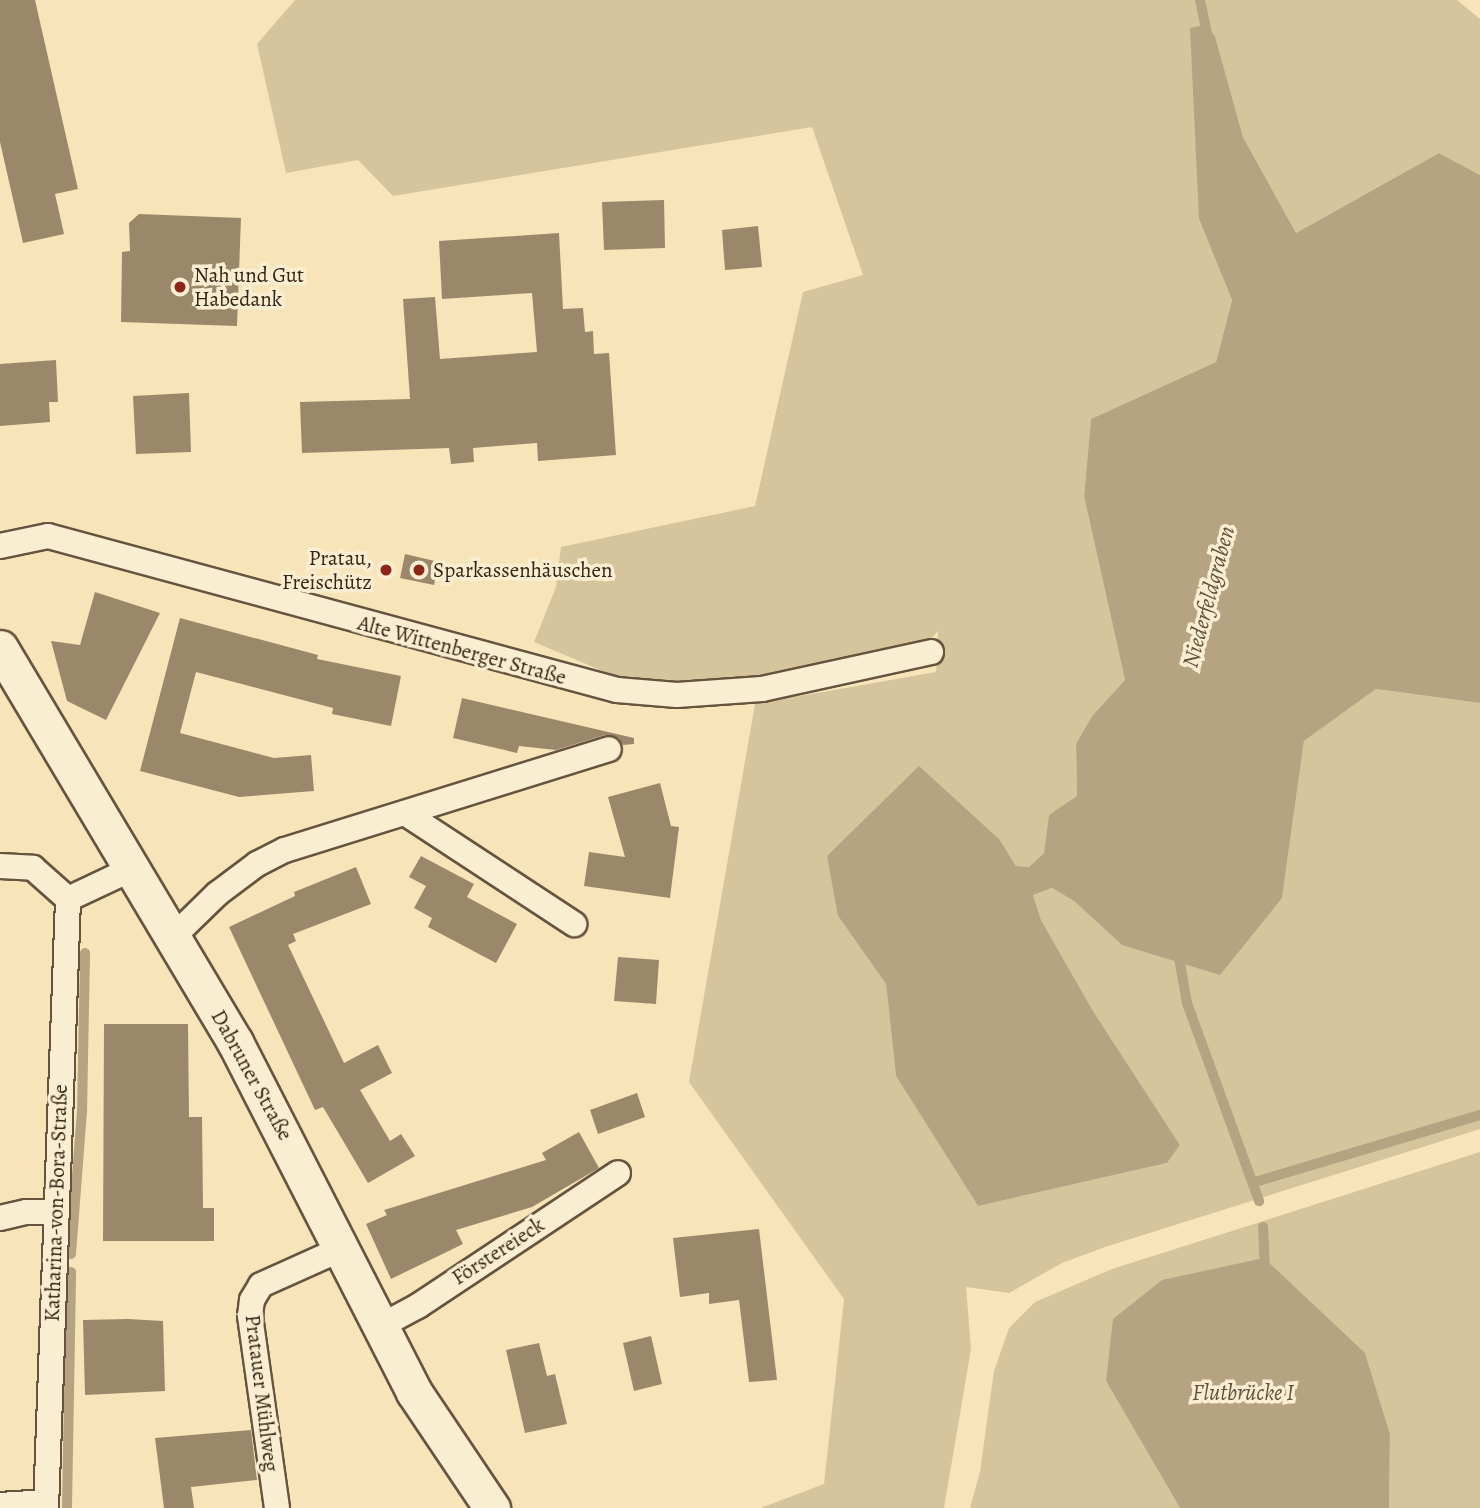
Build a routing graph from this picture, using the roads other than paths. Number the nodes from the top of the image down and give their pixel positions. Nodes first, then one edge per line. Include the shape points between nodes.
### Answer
1 (0, 546) edge
2 (0, 648) edge
3 (931, 652) dead end
4 (609, 749) dead end
5 (408, 815) junction
6 (0, 866) edge
7 (134, 868) junction
8 (68, 899) junction
9 (574, 924) dead end
10 (174, 936) junction
11 (618, 1173) dead end
12 (57, 1212) junction
13 (0, 1218) edge
14 (341, 1249) junction
15 (377, 1328) junction
16 (0, 1504) edge
17 (46, 1505) edge
18 (277, 1508) edge
19 (492, 1508) edge

1 - 3 street, Alte Wittenberger Straße via 48,536 617,690 677,695 762,689
2 - 7 street, Dabruner Straße
4 - 5 street
5 - 9 street
5 - 10 street via 285,850 257,864 197,911
6 - 8 street via 33,868
7 - 8 street
7 - 10 street, Dabruner Straße
8 - 12 street, Katharina-von-Bora-Straße
10 - 14 street, Dabruner Straße via 285,1135
11 - 15 street, Förstereieck via 418,1306
12 - 13 street
12 - 17 street, Katharina-von-Bora-Straße
14 - 15 street, Dabruner Straße
14 - 18 street, Pratauer Mühlweg via 261,1285 252,1300 250,1316
15 - 19 street, Dabruner Straße
16 - 17 street

